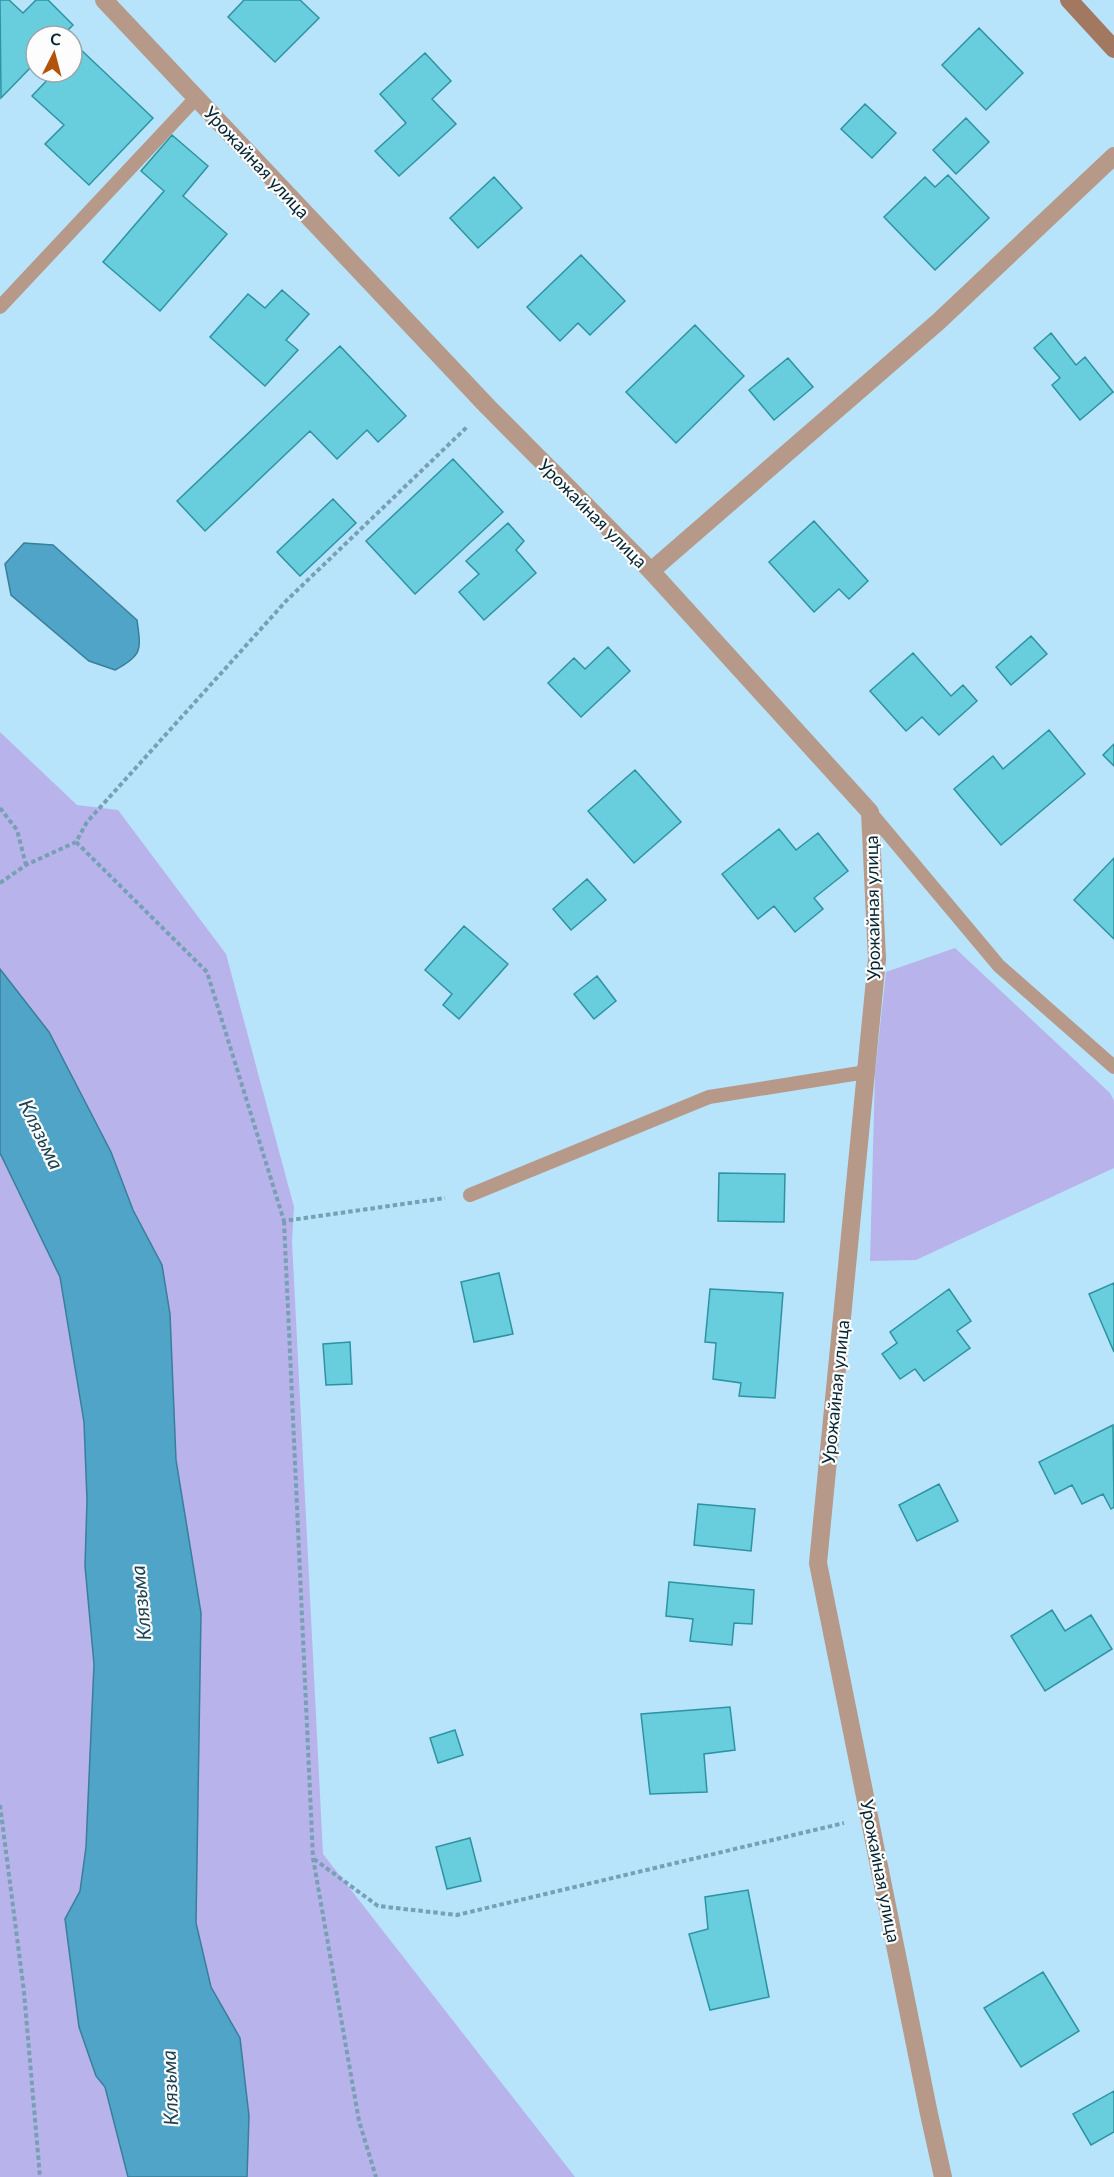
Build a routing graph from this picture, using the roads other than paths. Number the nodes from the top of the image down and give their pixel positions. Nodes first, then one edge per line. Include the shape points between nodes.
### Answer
1 (104, 0) edge
2 (1069, 0) edge
3 (1114, 49) edge
4 (196, 98) junction
5 (1114, 156) edge
6 (0, 307) edge
7 (651, 571) junction
8 (870, 812) junction
9 (1114, 1067) edge
10 (866, 1072) junction
11 (470, 1195) road end
12 (943, 2177) edge

1 - 4 street, Урожайная улица
2 - 3 main road
4 - 6 lane
4 - 7 street, Урожайная улица via 488,407
5 - 7 street via 938,322
7 - 8 street, Урожайная улица
8 - 9 lane via 999,966
8 - 10 street, Урожайная улица via 877,958
10 - 11 lane via 709,1097
10 - 12 street, Урожайная улица via 818,1563

